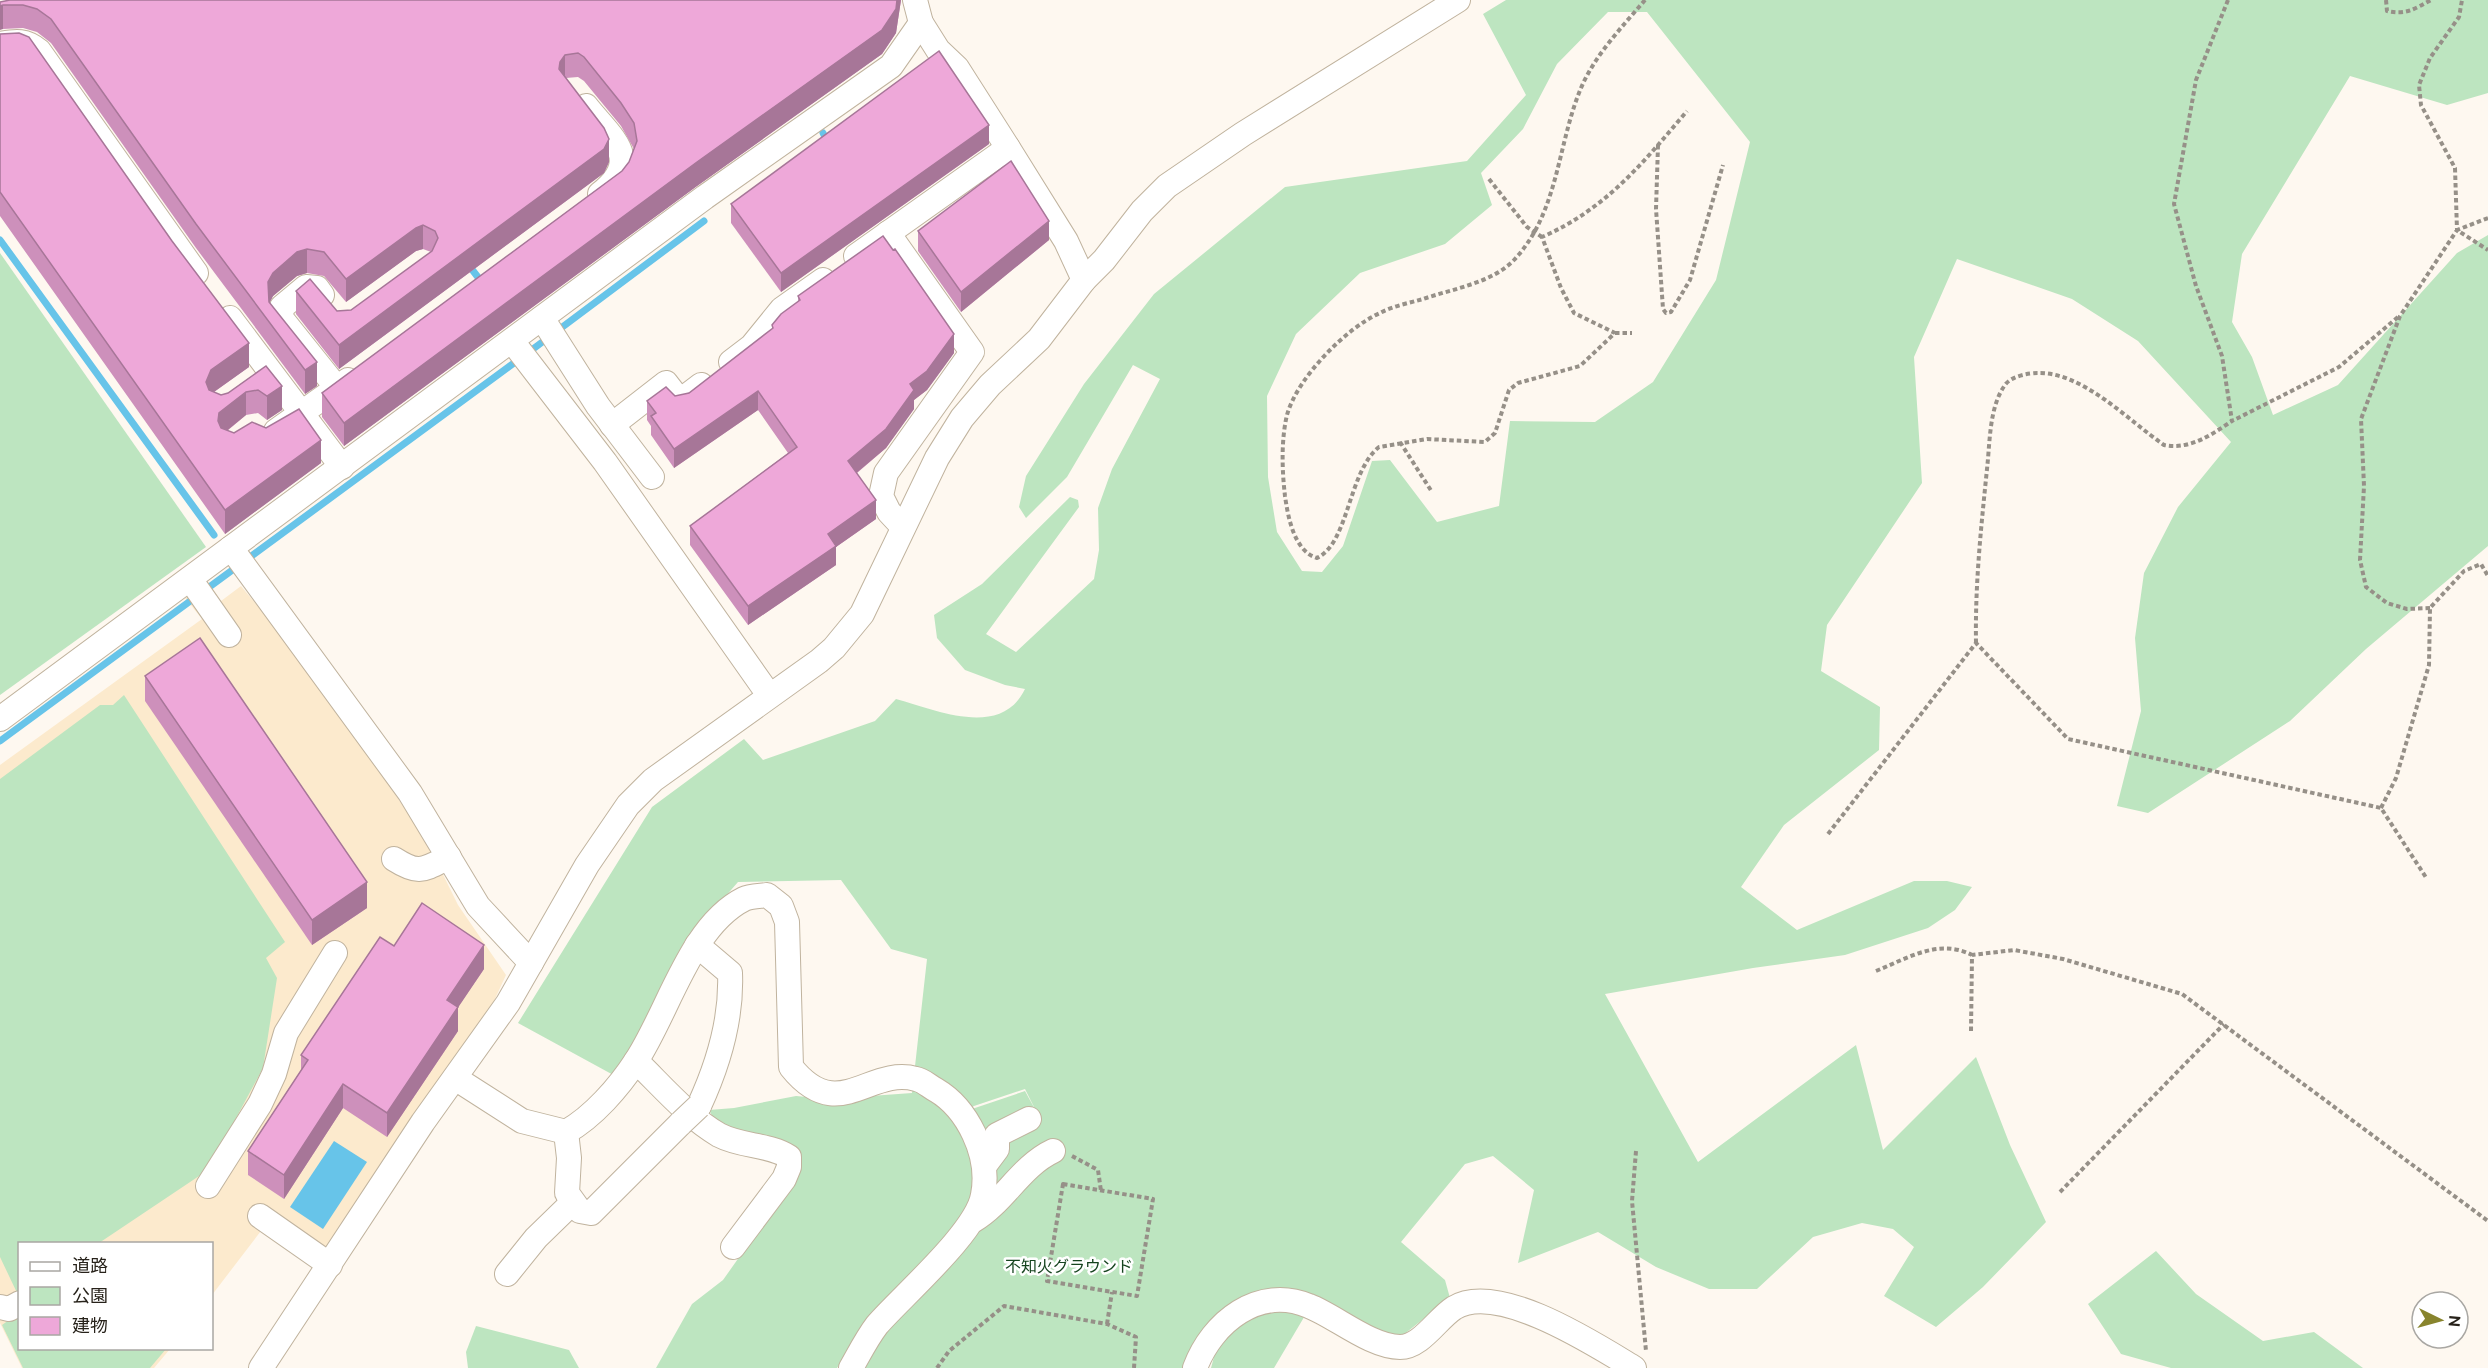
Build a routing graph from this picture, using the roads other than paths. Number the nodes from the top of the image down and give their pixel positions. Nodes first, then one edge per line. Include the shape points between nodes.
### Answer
1 (1458, 0) edge
2 (918, 11) edge
3 (0, 44) edge
4 (573, 90) edge
5 (1008, 148) junction
6 (579, 210) edge
7 (888, 233) junction
8 (1084, 280) junction
9 (336, 314) edge
10 (548, 329) junction
11 (520, 351) junction
12 (369, 363) edge
13 (269, 370) junction
14 (249, 384) edge
15 (337, 388) junction
16 (302, 414) junction
17 (612, 425) junction
18 (254, 427) edge
19 (342, 467) junction
20 (652, 477) dead end
21 (902, 526) junction
22 (240, 559) junction
23 (198, 591) junction
24 (229, 635) dead end
25 (769, 695) junction
26 (0, 719) edge
27 (394, 858) dead end
28 (449, 858) junction
29 (697, 945) junction
30 (335, 953) dead end
31 (531, 963) junction
32 (636, 1061) junction
33 (455, 1078) junction
34 (1029, 1119) dead end
35 (566, 1132) junction
36 (1053, 1151) dead end
37 (985, 1164) junction
38 (208, 1185) dead end
39 (572, 1203) junction
40 (260, 1216) dead end
41 (970, 1222) junction
42 (734, 1247) dead end
43 (330, 1265) junction
44 (507, 1274) dead end
45 (18, 1304) edge
46 (0, 1307) edge
47 (1640, 1364) edge
48 (261, 1368) edge
49 (851, 1368) edge
50 (1195, 1368) edge

1 - 8 street via 1317,86 1167,186
2 - 5 street via 938,50 957,68
2 - 10 street via 891,66 705,197
3 - 13 street via 19,41 39,51
4 - 6 street via 617,146 623,160 614,183
5 - 7 street
5 - 8 street via 1066,241
7 - 17 street via 782,309 752,346 680,401 666,383
7 - 21 street via 972,352 886,473 880,496
8 - 21 street via 1039,339 962,418
9 - 15 street via 317,288 306,288 282,307 282,318
10 - 11 street
10 - 17 street
11 - 19 street
11 - 25 street via 612,472
12 - 15 street
13 - 14 street
13 - 16 street
15 - 16 street
16 - 18 street via 264,438
16 - 19 street
17 - 20 street
19 - 22 street
21 - 25 street via 862,614 849,632 819,661
22 - 23 street
22 - 28 street via 410,793
23 - 24 street
23 - 26 street
25 - 31 street via 653,780 628,805 587,865
27 - 28 street via 411,869 426,868
28 - 31 street via 478,906
29 - 32 street
29 - 37 street via 726,911 746,897 767,895 781,906 788,922 791,1067 803,1081 826,1093 851,1092 890,1079 916,1079 953,1100 974,1132
29 - 39 street, bridge via 730,974 722,1044 699,1106 591,1213 580,1211
30 - 38 street via 286,1033 260,1104
31 - 33 street
32 - 35 street via 581,1124
32 - 42 street via 718,1134 789,1156 784,1179
33 - 35 street via 522,1121
33 - 43 street
34 - 37 street via 997,1135 997,1149
35 - 39 street via 567,1193
36 - 41 street via 1041,1157 1007,1194
37 - 41 street via 983,1198
39 - 44 street
40 - 43 street
41 - 49 street via 922,1281 877,1326
43 - 48 street
45 - 46 street via 9,1309
47 - 50 street via 1536,1314 1493,1303 1459,1305 1414,1343 1402,1347 1380,1342 1290,1300 1264,1301 1241,1309 1224,1322

